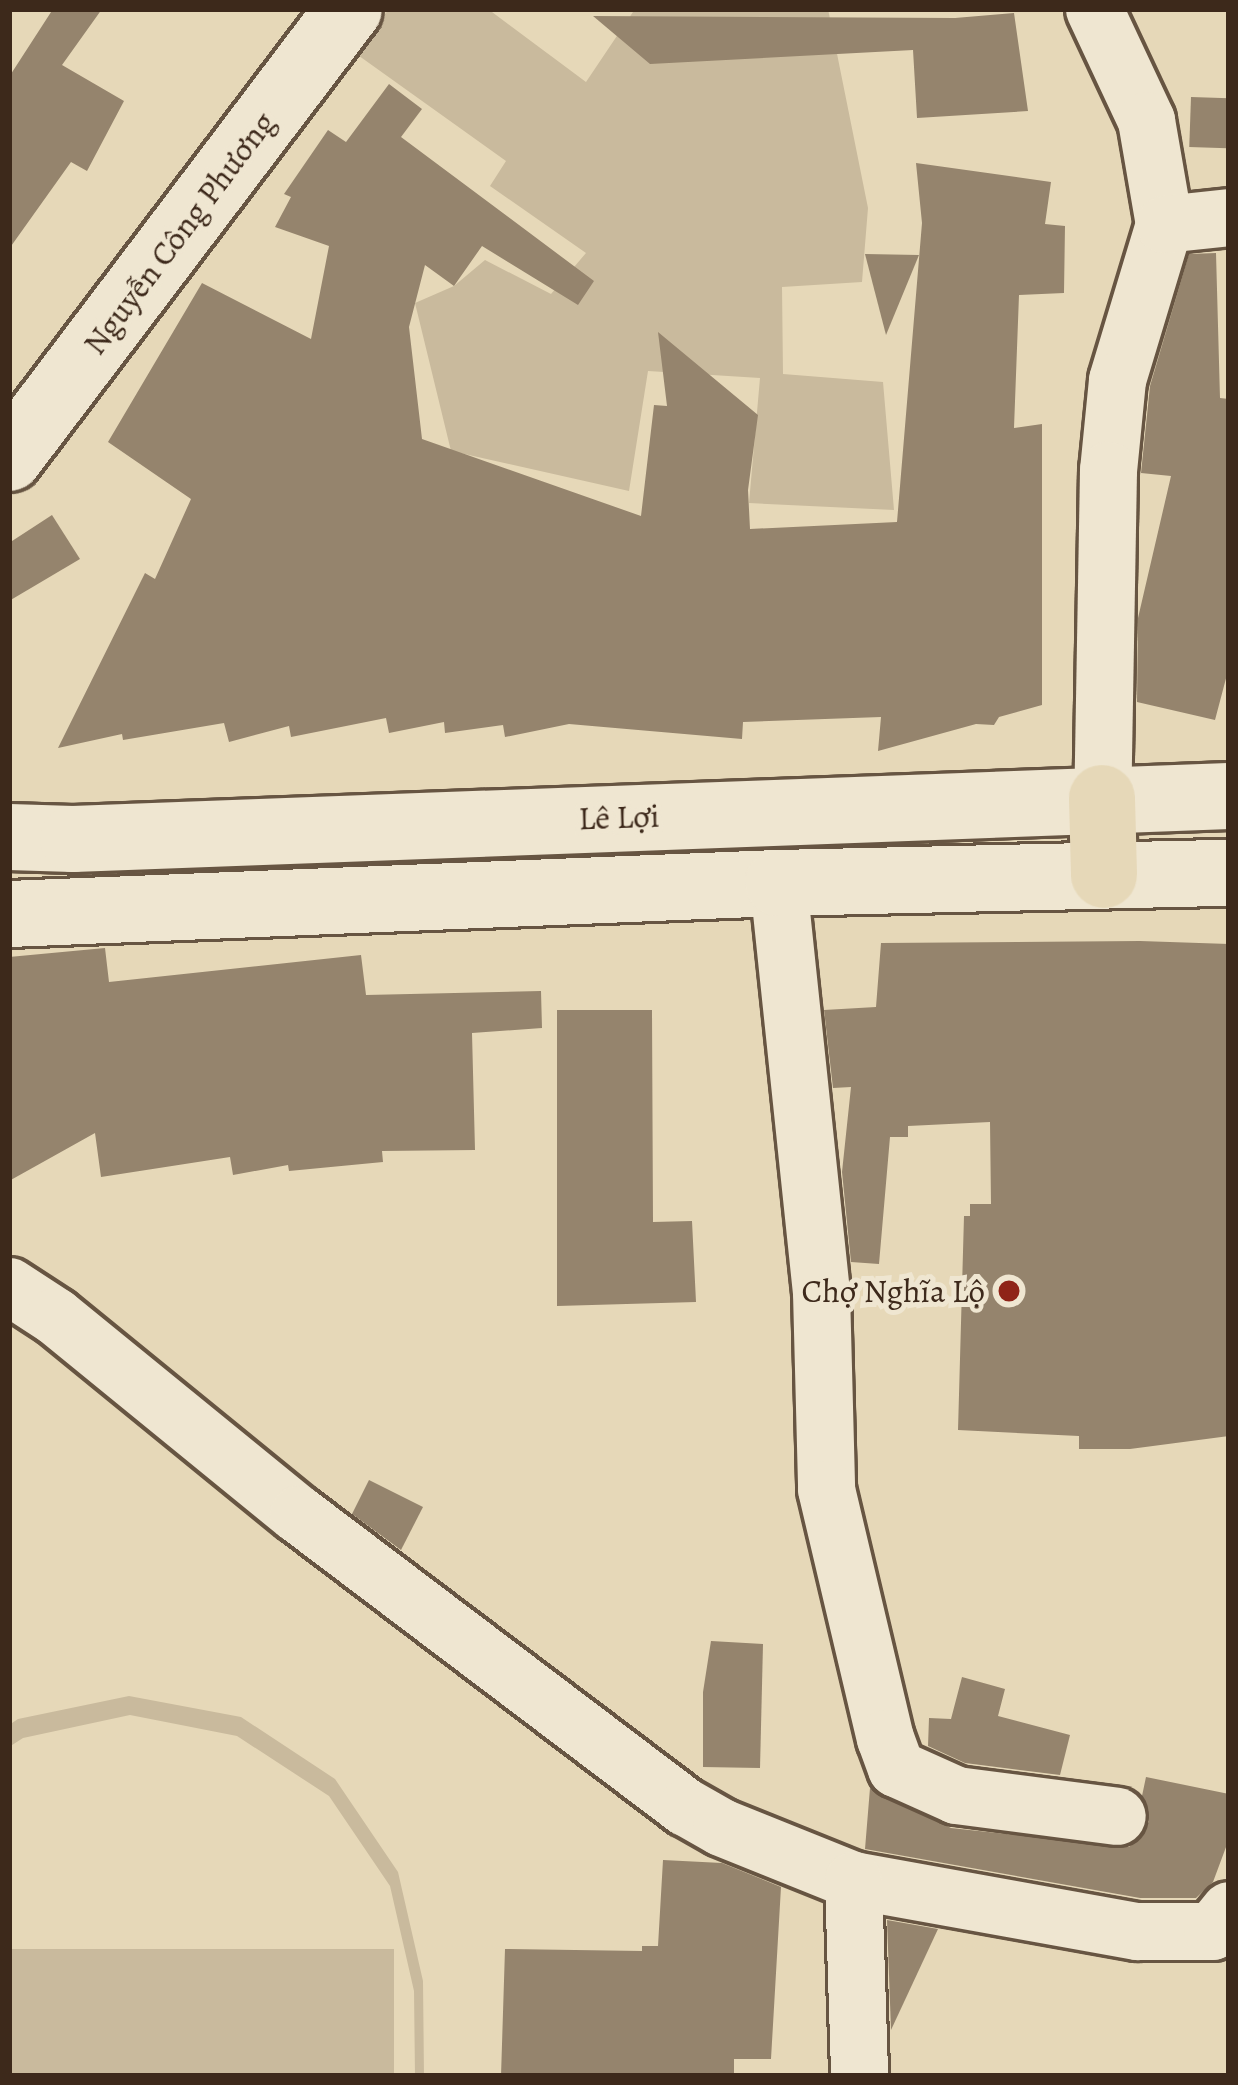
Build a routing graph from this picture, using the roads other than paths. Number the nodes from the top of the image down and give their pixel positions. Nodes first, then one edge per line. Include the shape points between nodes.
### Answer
1 (349, 9) edge
2 (1094, 9) edge
3 (1229, 217) edge
4 (1164, 224) junction
5 (9, 458) edge
6 (1229, 796) edge
7 (1102, 798) junction
8 (9, 837) edge
9 (1229, 873) edge
10 (1104, 875) junction
11 (778, 883) junction
12 (9, 914) edge
13 (9, 1286) edge
14 (1118, 1816) dead end
15 (853, 1880) junction
16 (1229, 1910) edge
17 (859, 2076) edge

1 - 5 main road, Nguyễn Công Phương
2 - 4 street via 1146,120
3 - 4 street
4 - 7 street via 1117,380
6 - 7 main road, Lê Lợi
7 - 8 main road, Lê Lợi
7 - 10 main road
9 - 10 main road
10 - 11 main road
11 - 12 main road
11 - 14 street via 821,1292 826,1489 885,1738 896,1768 938,1789
13 - 15 street via 686,1807
15 - 16 street via 1178,1935 1212,1931
15 - 17 street

